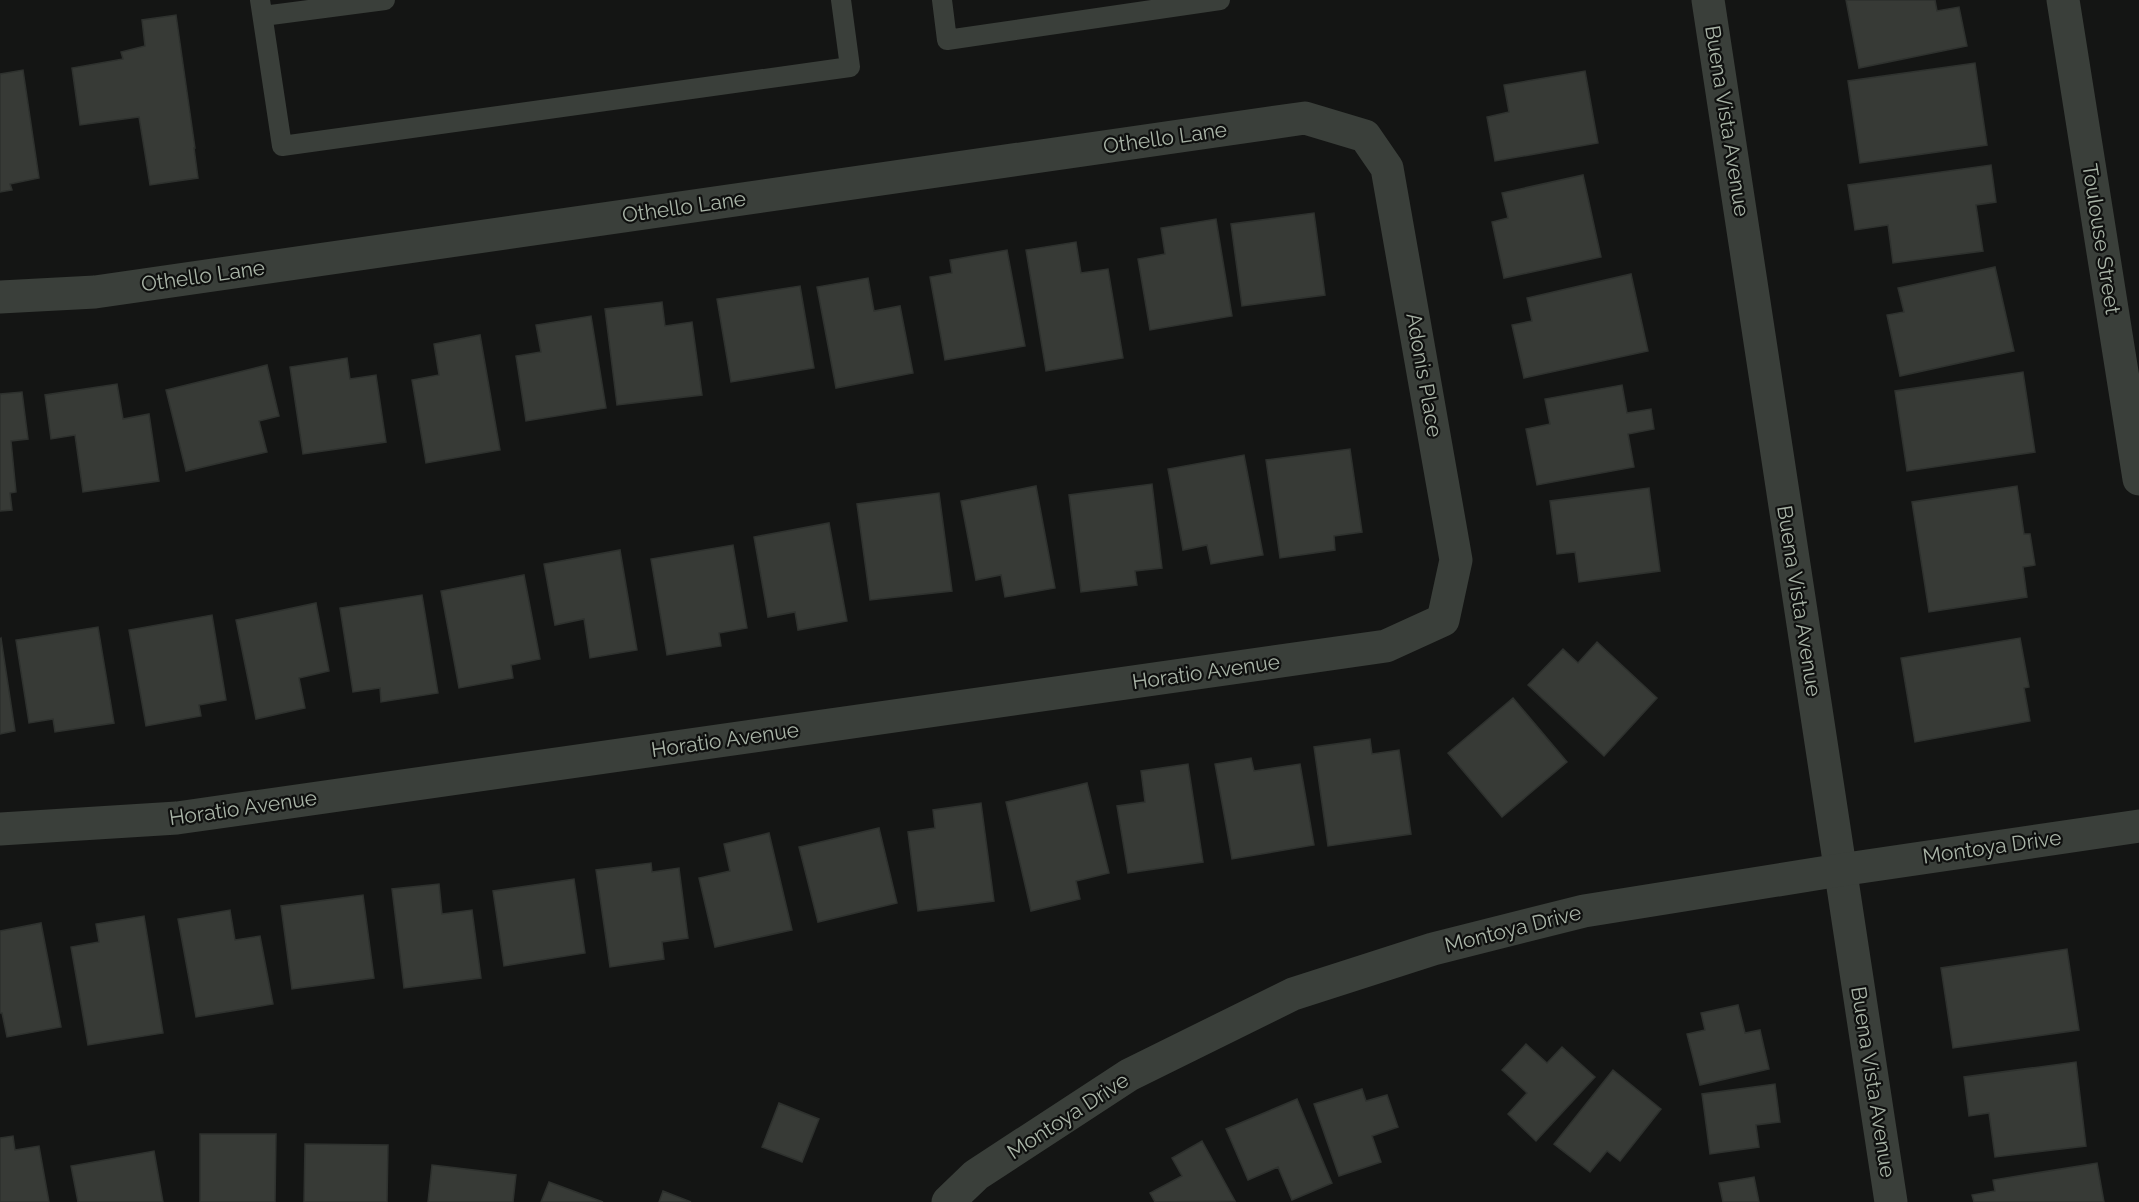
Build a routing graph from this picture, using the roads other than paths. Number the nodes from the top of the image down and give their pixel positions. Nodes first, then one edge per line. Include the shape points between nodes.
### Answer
1 (385, 0) edge
2 (841, 0) edge
3 (942, 0) edge
4 (1220, 0) edge
5 (1708, 0) edge
6 (2063, 0) edge
7 (262, 8) edge
8 (1365, 136) joint
9 (0, 297) edge
10 (2139, 479) edge
11 (1443, 620) joint
12 (2139, 826) edge
13 (0, 829) edge
14 (1840, 870) junction
15 (948, 1202) edge
16 (1891, 1202) edge

1 - 7 lane
2 - 7 lane via 850,67 282,146
3 - 4 lane via 947,40
5 - 14 street, Buena Vista Avenue
6 - 10 street, Toulouse Street
8 - 9 street, Othello Lane via 1305,118 95,292
8 - 11 street, Adonis Place via 1387,168 1456,560
11 - 13 street, Horatio Avenue via 1386,646 177,818
12 - 14 street, Montoya Drive
14 - 15 street, Montoya Drive via 1584,911 1433,949 1293,994 1129,1075 976,1175
14 - 16 street, Buena Vista Avenue

